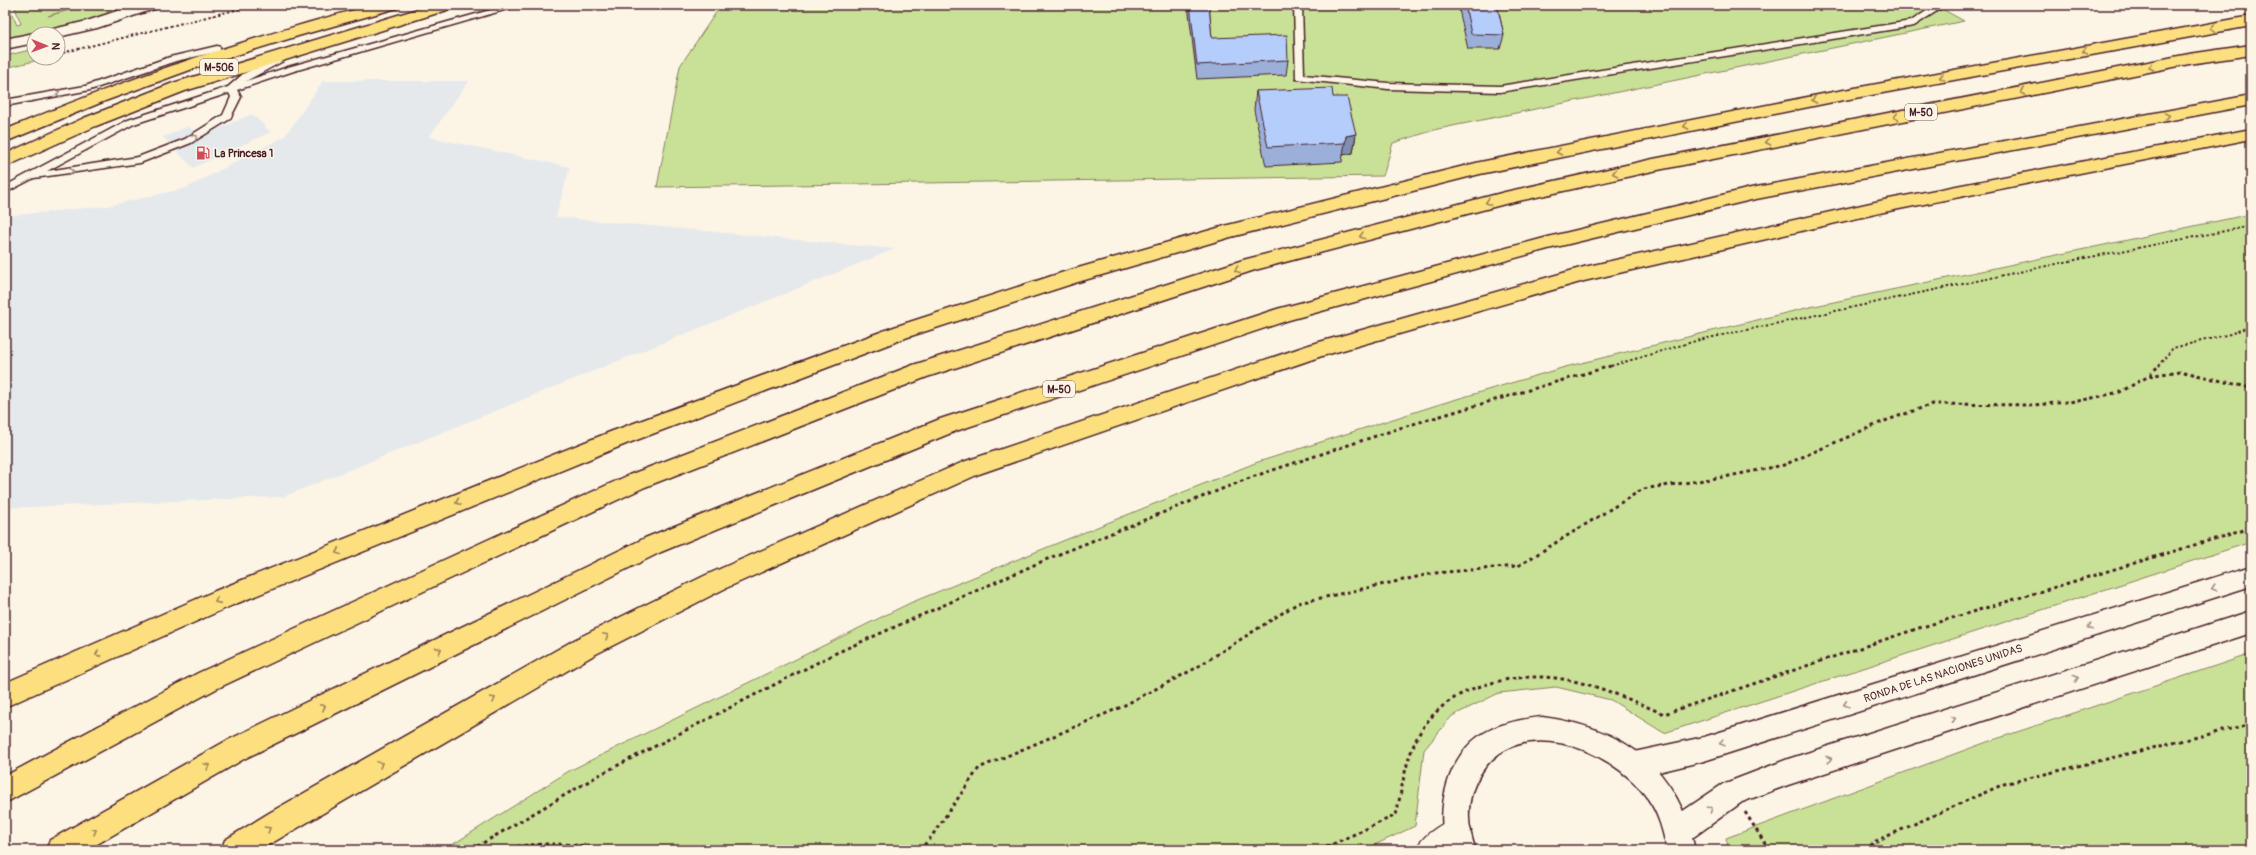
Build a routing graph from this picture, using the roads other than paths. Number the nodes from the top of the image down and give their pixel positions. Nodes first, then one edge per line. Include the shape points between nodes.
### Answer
1 (151, 5) edge
2 (391, 5) edge
3 (440, 5) edge
4 (448, 5) edge
5 (518, 5) edge
6 (1298, 5) edge
7 (1942, 5) edge
8 (359, 13) junction
9 (2251, 21) edge
10 (376, 27) junction
11 (66, 31) edge
12 (26, 40) edge
13 (2251, 42) edge
14 (5, 44) edge
15 (217, 49) junction
16 (2251, 50) edge
17 (2189, 60) junction
18 (232, 88) junction
19 (2251, 100) edge
20 (5, 103) edge
21 (2251, 104) edge
22 (2216, 108) junction
23 (5, 130) edge
24 (2251, 134) edge
25 (5, 136) edge
26 (2251, 143) edge
27 (5, 150) edge
28 (2131, 157) junction
29 (5, 161) edge
30 (30, 177) junction
31 (5, 181) edge
32 (5, 190) edge
33 (2251, 576) edge
34 (2251, 622) edge
35 (5, 695) edge
36 (1634, 765) junction
37 (5, 790) edge
38 (1459, 840) edge
39 (1680, 840) edge
40 (60, 850) edge
41 (235, 850) edge
42 (1430, 850) edge

1 - 11 street
2 - 8 highway, M-506
3 - 27 highway, M-506 via 199,73 88,114
4 - 10 highway
5 - 18 lane
6 - 7 lane via 1300,77 1388,86 1500,89 1914,23
8 - 15 highway
8 - 25 highway, M-506 via 201,60 71,107
9 -> 35 highway via 1833,97 1480,168 1228,231 1070,277 900,332 618,438 224,598
10 - 18 lane via 278,60 246,76
10 - 29 highway via 179,87 90,122
12 - 14 street
13 - 17 highway
15 -> 20 lane via 173,59 87,88
15 - 23 highway via 70,100
16 - 17 highway, M-50
17 -> 37 highway, M-50 via 1653,165 1505,198 1250,265 920,371 637,481 207,681
18 - 30 lane via 131,122
30 -> 18 lane via 140,160 188,141 227,117 236,97
19 - 22 highway, M-50
21 - 22 highway
40 -> 22 highway, M-50 via 235,750 653,545 948,425 1284,314 1548,243 1750,194
24 - 28 highway
26 - 28 highway via 2201,152
41 -> 28 highway via 279,822 585,647 715,582 971,468 1316,350 1584,274 1862,210
30 - 31 lane
30 - 32 lane
33 -> 36 street, RONDA DE LAS NACIONES UNIDAS via 1704,749
39 -> 34 street via 1733,793 1788,772
36 - 38 street via 1614,750 1585,735 1548,729 1513,732 1490,743 1474,758 1463,775 1456,797 1454,819
36 - 39 street via 1662,796
38 - 42 street

